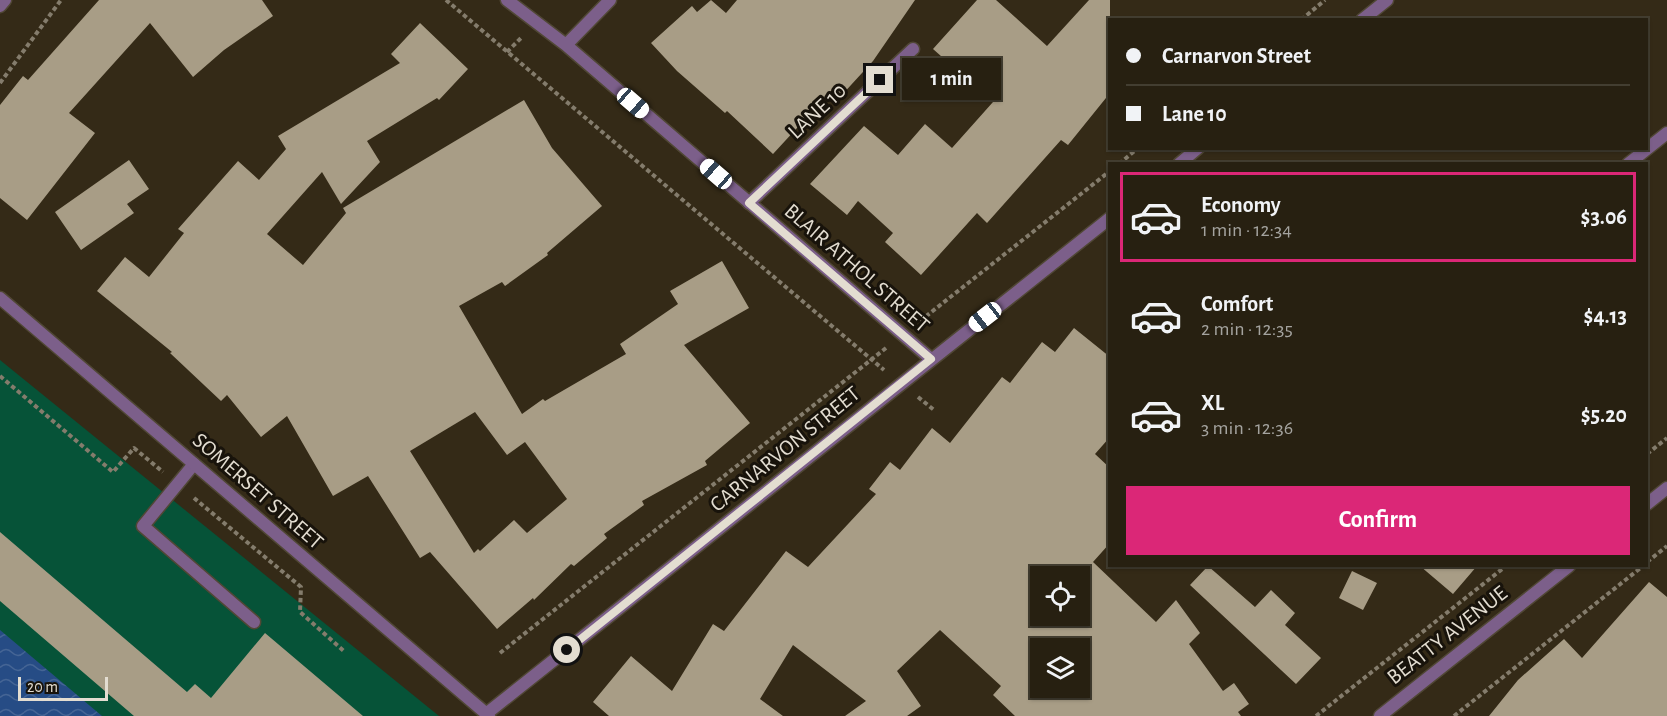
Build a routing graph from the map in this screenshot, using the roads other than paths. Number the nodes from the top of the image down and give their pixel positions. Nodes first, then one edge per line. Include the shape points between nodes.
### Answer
1 (4, 0) edge
2 (507, 0) edge
3 (610, 0) edge
4 (1387, 0) edge
5 (0, 6) edge
6 (1364, 18) edge
7 (566, 45) junction
8 (913, 49) dead end
9 (1667, 133) edge
10 (1648, 148) edge
11 (1196, 150) edge
12 (1646, 150) edge
13 (1181, 162) edge
14 (1631, 162) edge
15 (749, 203) junction
16 (1108, 220) edge
17 (0, 298) edge
18 (931, 359) junction
19 (194, 464) junction
20 (1667, 488) edge
21 (1648, 503) edge
22 (1568, 567) edge
23 (254, 621) dead end
24 (488, 715) edge
25 (1380, 716) edge

1 - 5 street
2 - 7 street, BLAIR ATHOL STREET
3 - 7 street
4 - 6 street
7 - 15 street, BLAIR ATHOL STREET
8 - 15 street, LANE 10
9 - 10 street
11 - 13 street
12 - 14 street
15 - 18 street, BLAIR ATHOL STREET
16 - 18 street, CARNARVON STREET
17 - 19 street, SOMERSET STREET
18 - 24 street, CARNARVON STREET
19 - 23 street via 143,526
19 - 24 street, SOMERSET STREET
20 - 21 street
22 - 25 street, BEATTY AVENUE

